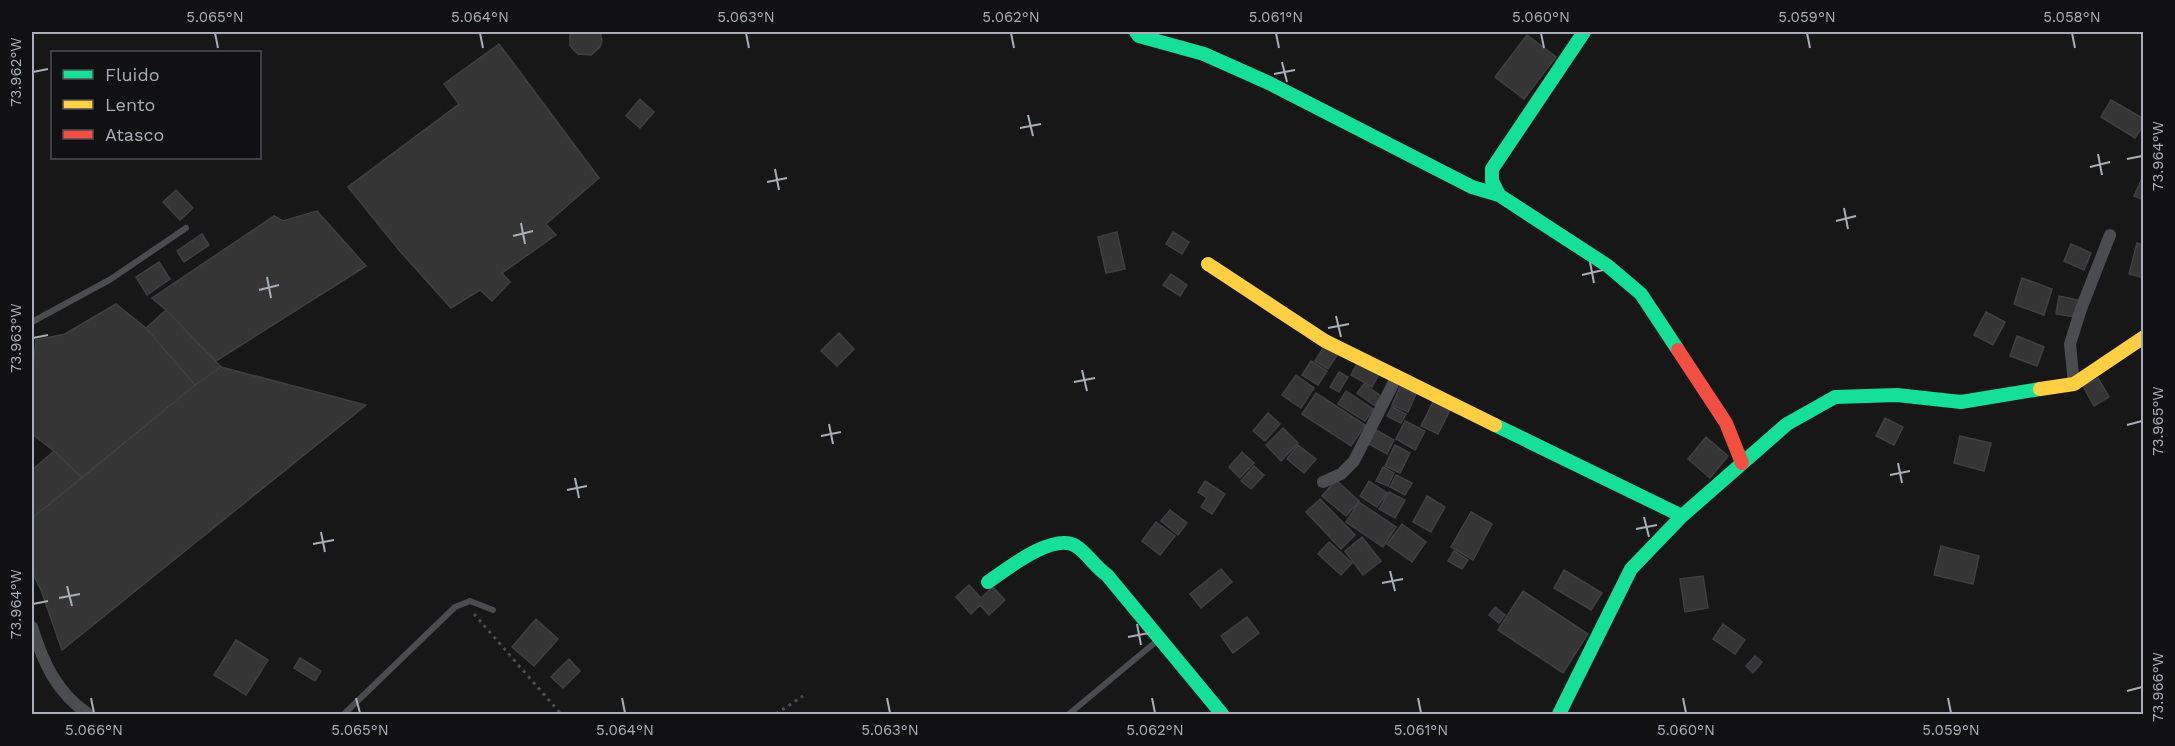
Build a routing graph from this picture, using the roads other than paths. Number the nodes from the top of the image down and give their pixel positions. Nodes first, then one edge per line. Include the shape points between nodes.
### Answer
1 (1136, 32) edge
2 (1584, 32) edge
3 (1499, 195) junction
4 (186, 228) dead end
5 (2110, 235) dead end
6 (1208, 264) dead end
7 (32, 322) edge
8 (2144, 338) edge
9 (1397, 376) junction
10 (2074, 384) junction
11 (1742, 463) junction
12 (1323, 482) dead end
13 (1683, 516) junction
14 (988, 582) dead end
15 (493, 610) dead end
16 (32, 627) edge
17 (1160, 639) junction
18 (80, 712) edge
19 (344, 714) edge
20 (1069, 714) edge
21 (1222, 714) edge
22 (1559, 714) edge

1 - 3 street via 1204,54 1269,83 1472,187
2 - 3 street via 1492,170
3 - 11 street via 1608,266 1641,294 1726,423
4 - 7 lane via 111,279
5 - 10 street via 2070,344
6 - 9 street via 1325,340
8 - 10 street
9 - 12 street via 1354,461 1341,474
9 - 13 street
10 - 11 street via 1961,402 1897,395 1835,397 1787,424
11 - 13 street
13 - 22 street via 1631,569
14 - 17 street via 1050,543 1066,541 1107,575
15 - 19 lane via 470,600 455,607
16 - 18 street via 54,680
17 - 20 lane
17 - 21 street

